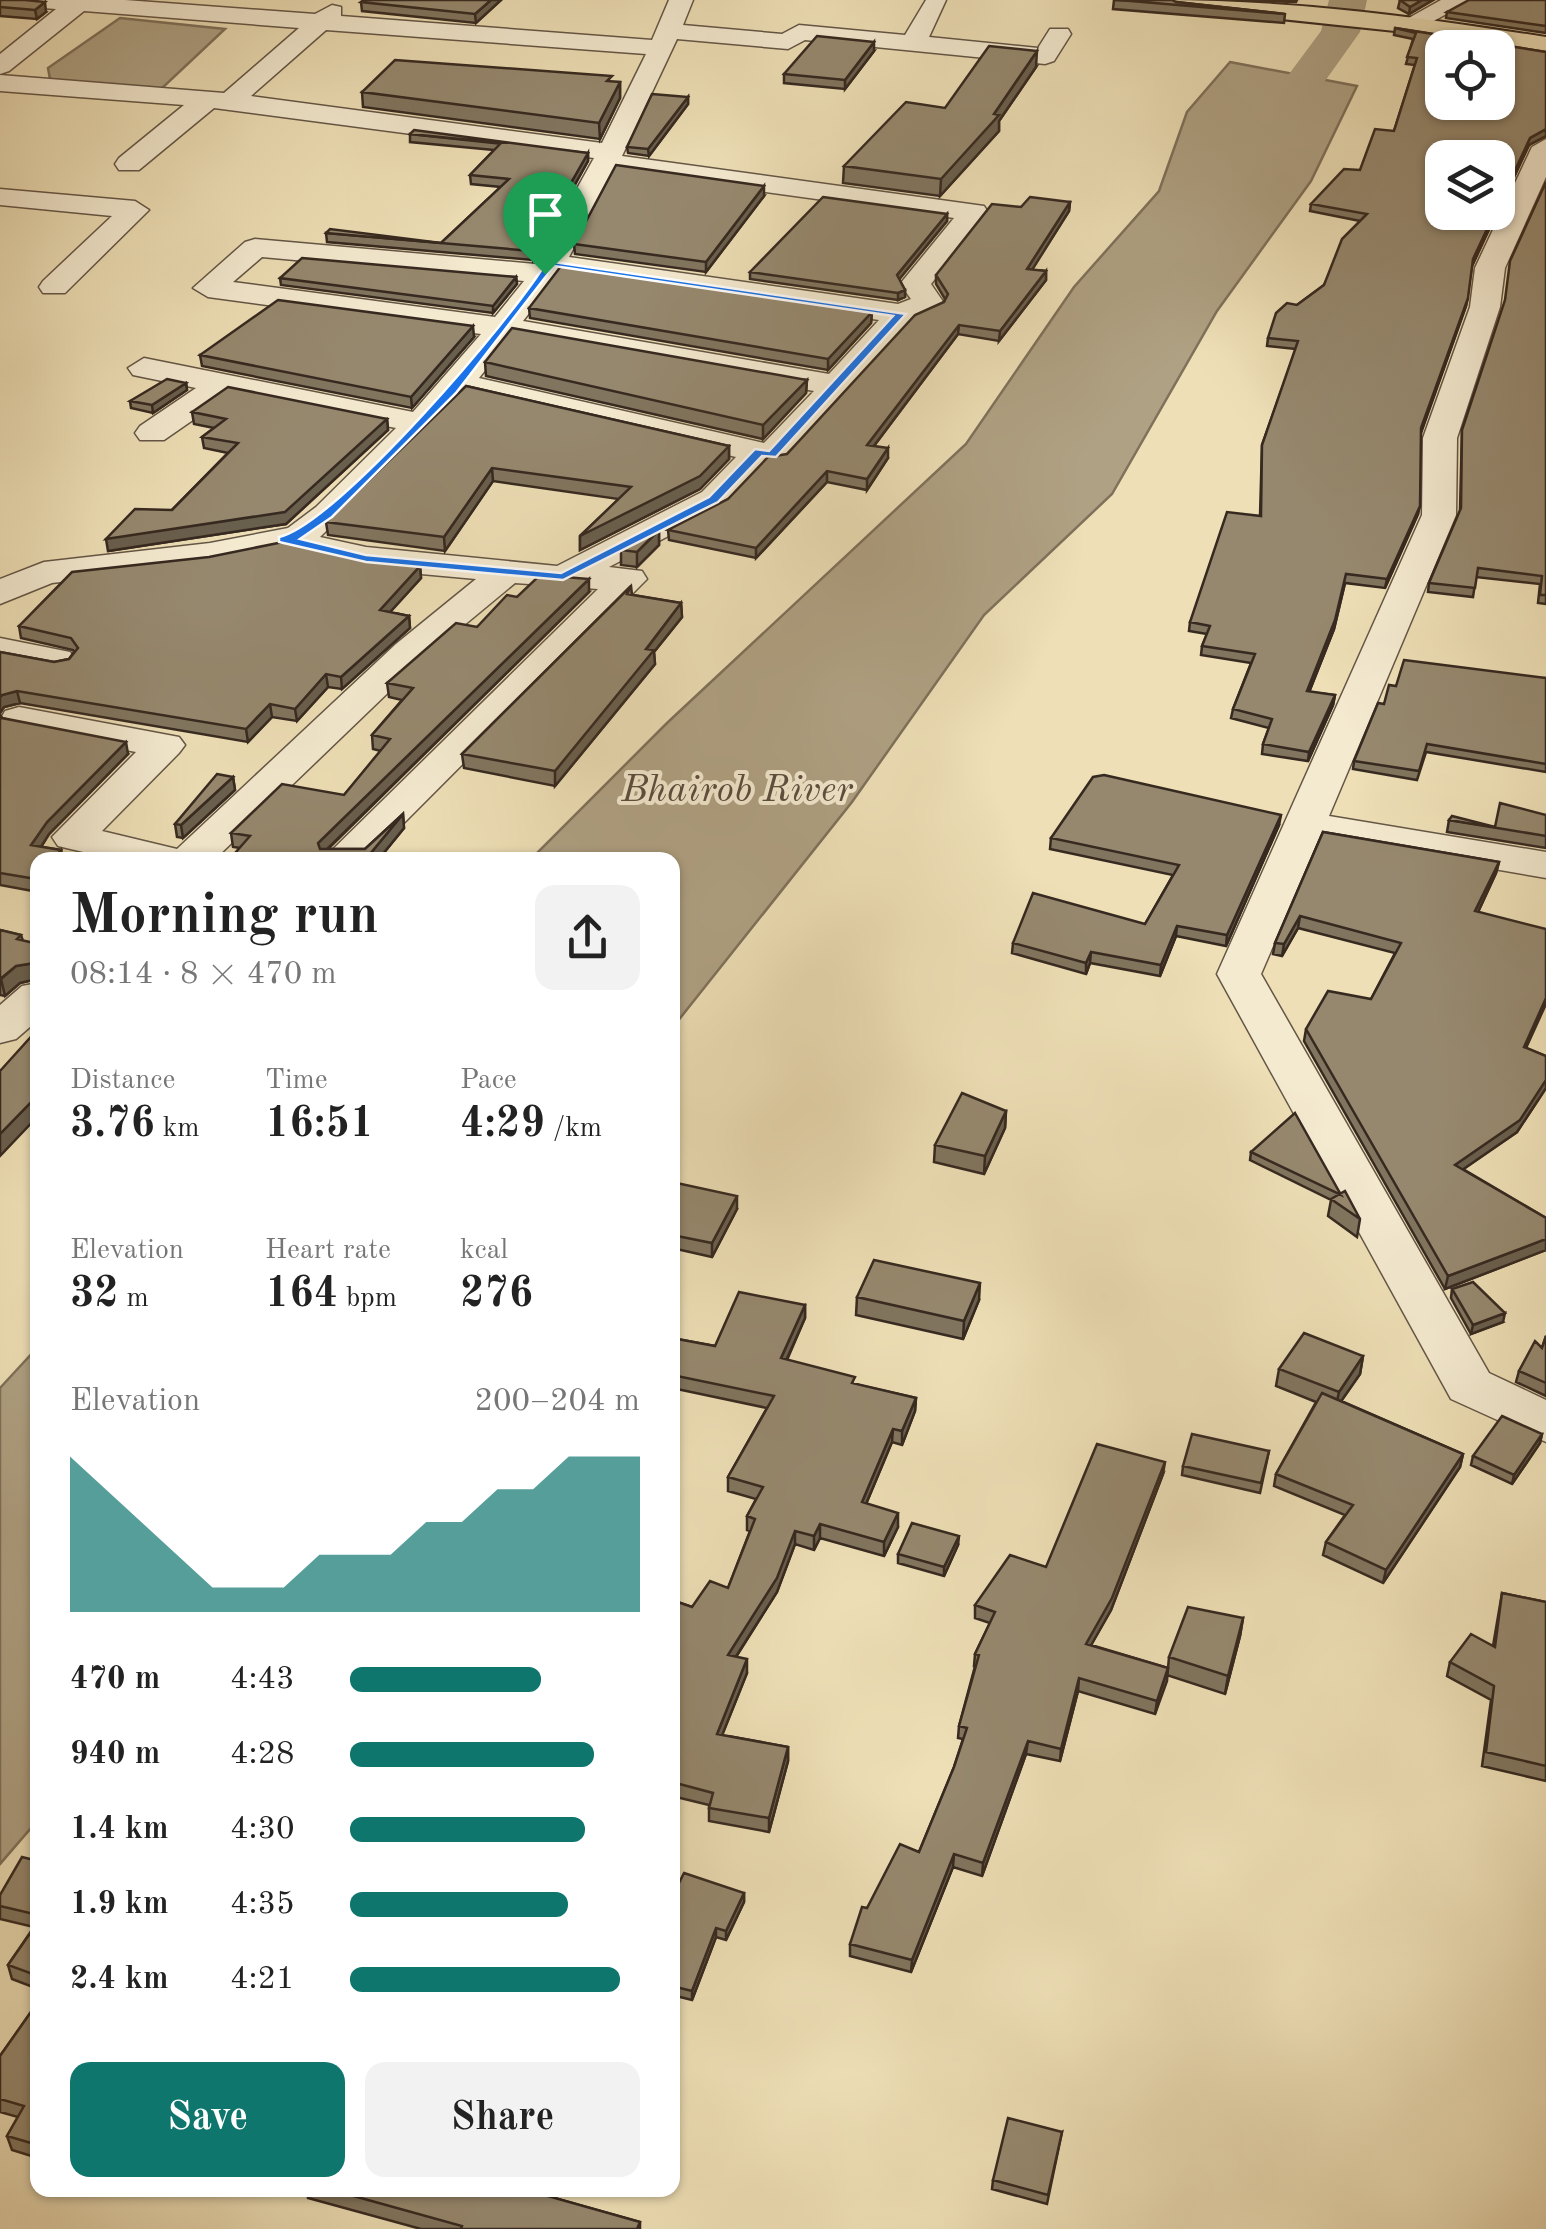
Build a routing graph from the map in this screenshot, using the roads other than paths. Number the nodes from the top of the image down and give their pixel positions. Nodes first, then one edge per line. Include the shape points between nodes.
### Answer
1 (29, 0) edge
2 (346, 0) edge
3 (681, 0) edge
4 (1176, 0) edge
5 (1460, 0) edge
6 (81, 2) edge
7 (936, 3) dead end
8 (319, 22) junction
9 (1402, 23) junction
10 (0, 34) edge
11 (1059, 34) dead end
12 (36, 37) junction
13 (665, 39) junction
14 (912, 43) junction
15 (1546, 46) edge
16 (0, 66) edge
17 (0, 83) edge
18 (219, 101) junction
19 (1546, 147) edge
20 (612, 158) junction
21 (129, 164) dead end
22 (0, 198) edge
23 (548, 268) junction
24 (54, 287) dead end
25 (901, 314) junction
26 (502, 328) junction
27 (656, 353) junction
28 (144, 368) dead end
29 (458, 382) junction
30 (224, 384) junction
31 (837, 385) junction
32 (589, 406) edge
33 (420, 423) junction
34 (152, 433) dead end
35 (759, 452) junction
36 (284, 539) junction
37 (563, 577) junction
38 (500, 578) dead end
39 (0, 593) edge
40 (0, 649) edge
41 (30, 704) edge
42 (1304, 824) junction
43 (136, 852) edge
44 (198, 852) edge
45 (351, 852) edge
46 (1546, 865) edge
47 (30, 1003) edge
48 (0, 1030) edge
49 (1546, 1423) edge

1 - 6 street
2 - 8 street
3 - 13 street
4 - 9 highway
5 - 9 street
6 - 8 street
6 - 12 street
7 - 14 street
8 - 13 street
8 - 18 street
9 - 15 highway
10 - 12 street
11 - 14 street via 1045,56
12 - 16 street
13 - 14 street via 788,42 799,32
13 - 20 street
17 - 18 street
18 - 20 street
18 - 21 street
19 - 42 street via 1490,268 1485,307 1440,438 1438,515
20 - 23 street
20 - 25 street via 974,212 915,284 928,303
22 - 24 street via 136,210
23 - 25 street
23 - 26 street
23 - 26 street via 255,248 208,288
25 - 31 street
26 - 27 street
26 - 29 street
27 - 31 street
27 - 32 street
28 - 30 street
29 - 33 street
29 - 35 street
30 - 33 street
30 - 34 street
31 - 35 street via 772,455
33 - 36 street via 328,514
35 - 37 street via 714,499
36 - 37 street via 366,558
36 - 39 street via 44,573
37 - 45 street via 630,580
38 - 44 street via 409,652
40 - 41 street
41 - 43 street via 165,744 73,837
42 - 46 street
42 - 49 street via 1239,974 1470,1386
47 - 48 street

